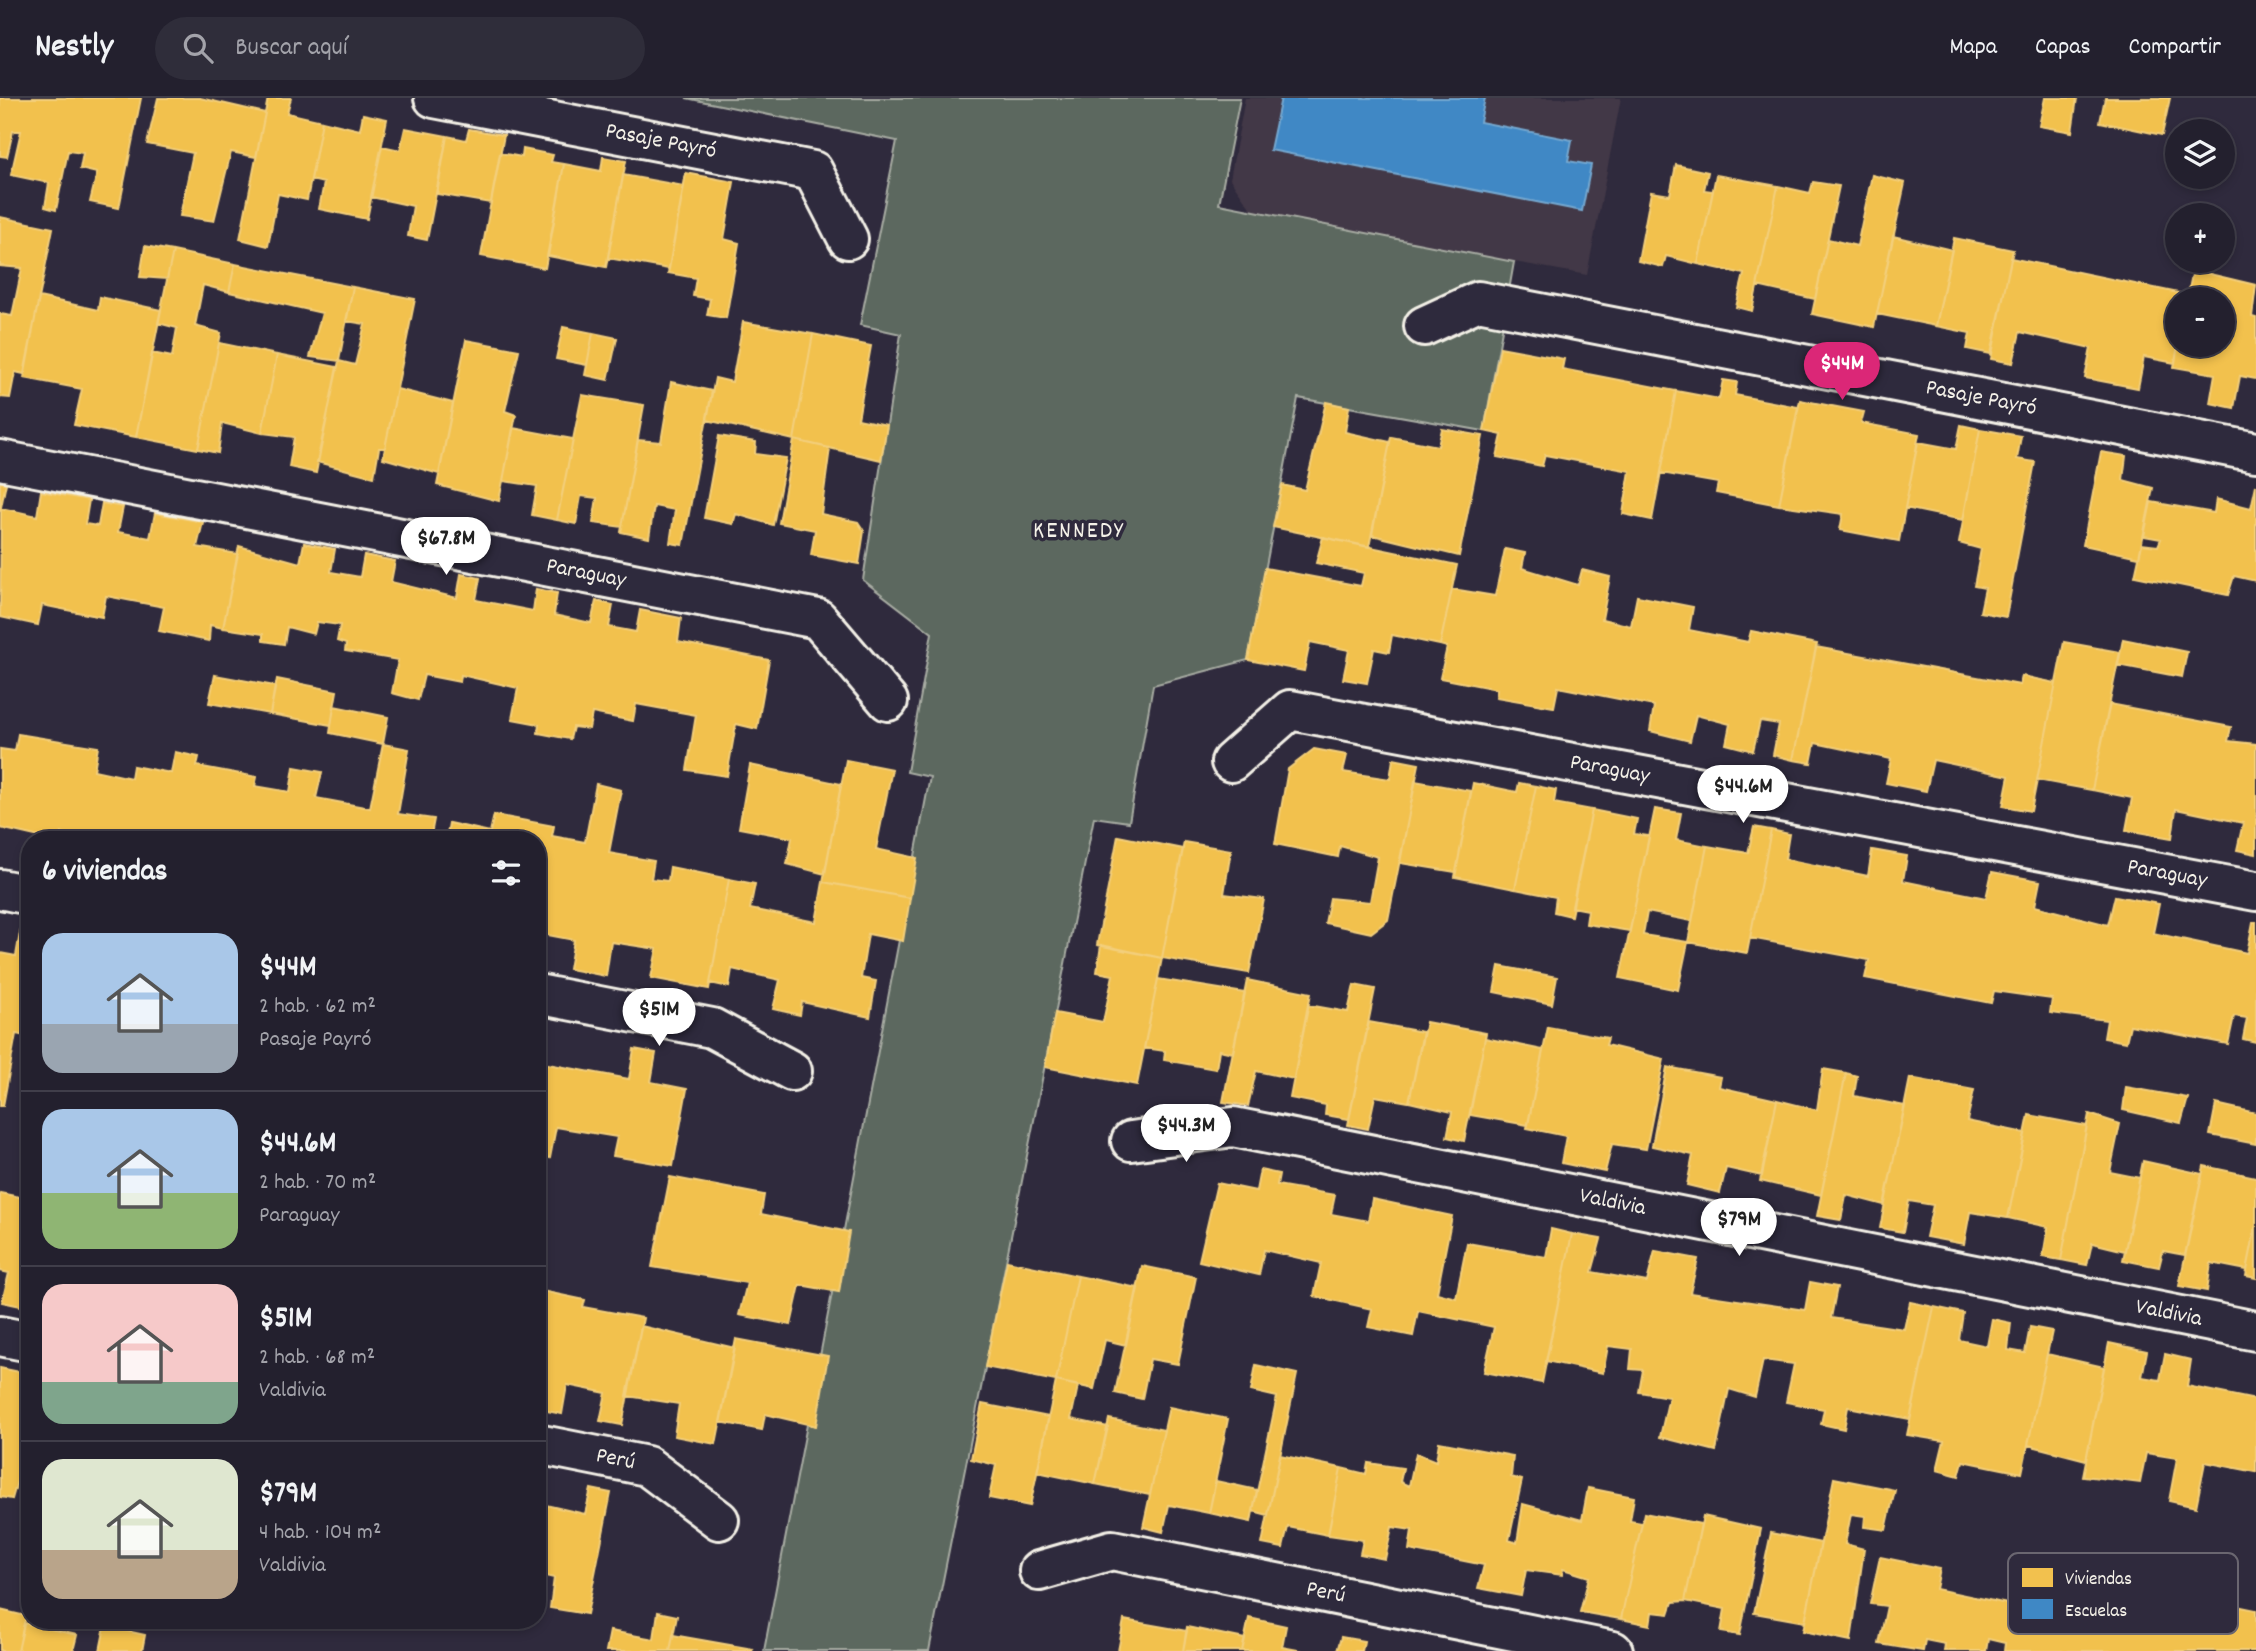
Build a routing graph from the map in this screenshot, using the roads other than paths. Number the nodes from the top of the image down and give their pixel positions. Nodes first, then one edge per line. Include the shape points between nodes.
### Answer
1 (434, 98) edge
2 (848, 239) dead end
3 (1424, 326) dead end
4 (2256, 452) edge
5 (0, 460) edge
6 (888, 701) dead end
7 (1231, 762) dead end
8 (0, 889) edge
9 (2256, 891) edge
10 (21, 893) edge
11 (546, 996) edge
12 (792, 1071) dead end
13 (1131, 1141) dead end
14 (2256, 1331) edge
15 (0, 1336) edge
16 (21, 1340) edge
17 (546, 1446) edge
18 (719, 1520) dead end
19 (1039, 1571) dead end
20 (1613, 1651) edge

1 - 2 street, Pasaje Payró via 813,172
3 - 4 street, Pasaje Payró via 1478,301
5 - 6 street, Paraguay via 818,619
7 - 9 street, Paraguay via 1290,710
8 - 10 street
11 - 12 street via 712,1028
13 - 14 street, Valdivia via 1233,1127
15 - 16 street
17 - 18 street, Perú via 647,1466
19 - 20 street, Perú via 1112,1550

